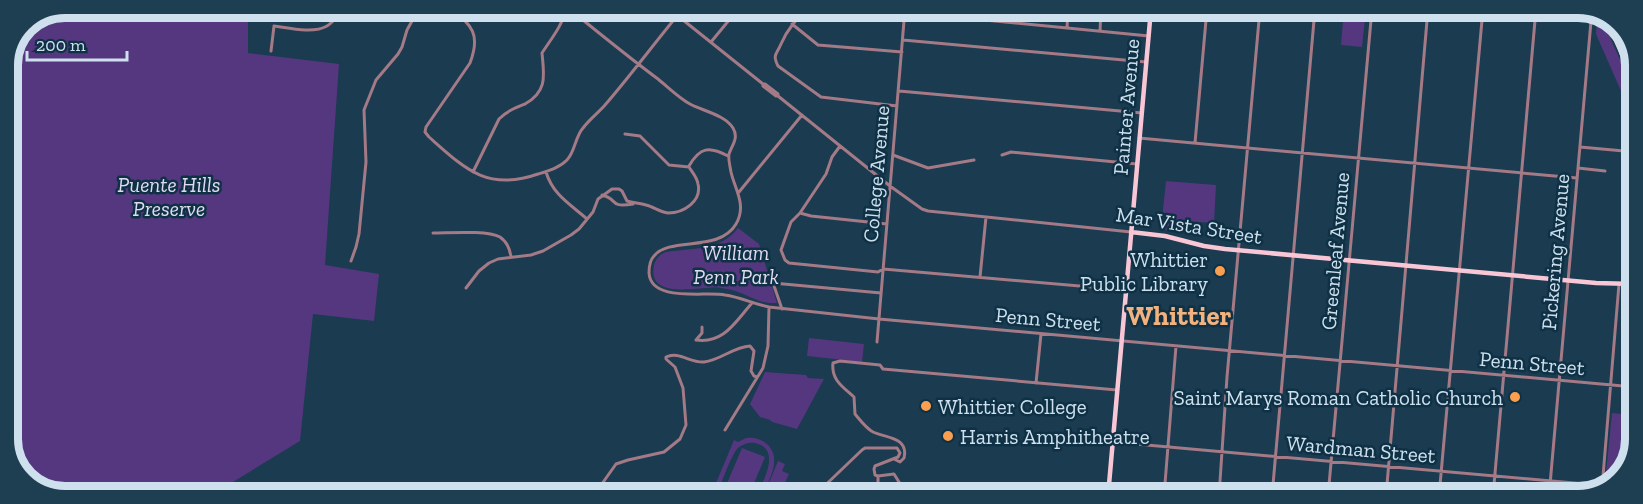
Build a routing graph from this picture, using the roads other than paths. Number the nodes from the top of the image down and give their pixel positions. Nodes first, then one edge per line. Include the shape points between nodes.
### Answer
1 (336, 18) edge
2 (416, 18) edge
3 (462, 18) edge
4 (564, 18) edge
5 (580, 18) edge
6 (675, 18) edge
7 (681, 18) edge
8 (731, 18) edge
9 (798, 18) edge
10 (904, 18) edge
11 (963, 18) edge
12 (1068, 18) edge
13 (1101, 18) edge
14 (1150, 18) edge
15 (1206, 18) edge
16 (1259, 18) edge
17 (1314, 18) edge
18 (1371, 18) edge
19 (1427, 18) edge
20 (1481, 18) edge
21 (1535, 18) edge
22 (1592, 21) edge
23 (792, 24) junction
24 (1067, 28) junction
25 (1100, 31) junction
26 (1614, 35) edge
27 (1149, 36) junction
28 (903, 40) junction
29 (711, 42) junction
30 (271, 51) dead end
31 (902, 52) junction
32 (1625, 60) edge
33 (1146, 62) junction
34 (638, 64) junction
35 (899, 91) junction
36 (897, 106) junction
37 (1142, 113) junction
38 (802, 115) junction
39 (625, 134) dead end
40 (1139, 138) junction
41 (1195, 143) junction
42 (840, 146) junction
43 (1580, 147) junction
44 (1248, 148) junction
45 (1625, 151) edge
46 (1303, 153) junction
47 (893, 155) junction
48 (1002, 155) dead end
49 (728, 156) junction
50 (1359, 158) junction
51 (974, 160) dead end
52 (1414, 163) junction
53 (1137, 164) junction
54 (689, 167) junction
55 (1468, 168) junction
56 (1578, 168) junction
57 (546, 171) junction
58 (1605, 171) dead end
59 (473, 172) junction
60 (1521, 173) junction
61 (1577, 178) junction
62 (890, 186) junction
63 (739, 192) junction
64 (602, 195) junction
65 (635, 203) junction
66 (800, 213) junction
67 (986, 217) junction
68 (587, 219) junction
69 (887, 224) junction
70 (1131, 232) junction
71 (434, 233) dead end
72 (1238, 251) junction
73 (1293, 256) junction
74 (511, 257) junction
75 (351, 261) dead end
76 (1349, 261) junction
77 (1405, 266) junction
78 (883, 269) junction
79 (1459, 271) junction
80 (1513, 276) junction
81 (980, 277) junction
82 (1568, 281) junction
83 (1619, 283) junction
84 (1625, 283) edge
85 (466, 288) dead end
86 (1126, 290) junction
87 (881, 293) junction
88 (752, 303) junction
89 (769, 307) junction
90 (782, 309) junction
91 (879, 319) junction
92 (702, 327) dead end
93 (1041, 334) junction
94 (1121, 341) junction
95 (877, 342) dead end
96 (1176, 346) junction
97 (1229, 351) junction
98 (1284, 356) junction
99 (1341, 361) junction
100 (1396, 366) junction
101 (1450, 370) junction
102 (1503, 375) junction
103 (757, 377) junction
104 (1558, 380) junction
105 (1036, 383) junction
106 (1610, 385) junction
107 (1625, 386) edge
108 (1117, 390) junction
109 (725, 430) dead end
110 (1113, 442) junction
111 (1168, 447) junction
112 (1222, 452) junction
113 (1276, 457) junction
114 (894, 459) junction
115 (1331, 462) junction
116 (1388, 467) junction
117 (1441, 472) junction
118 (878, 476) junction
119 (1494, 477) junction
120 (1603, 479) edge
121 (1550, 481) junction
122 (1586, 485) edge
123 (600, 486) edge
124 (823, 486) edge
125 (879, 486) edge
126 (899, 486) edge
127 (1109, 486) edge
128 (1165, 486) edge
129 (1219, 486) edge
130 (1273, 486) edge
131 (1329, 486) edge
132 (1387, 486) edge
133 (1440, 486) edge
134 (1494, 486) edge
135 (1550, 486) edge

1 - 30 street via 325,27 312,30 274,26
2 - 75 street via 398,54 376,80 364,110 366,162 359,234
3 - 59 street via 473,31 474,55 425,132
4 - 59 street via 542,53 544,84 540,92 499,119
5 - 34 street
6 - 34 street
7 - 29 street, Mar Vista Street
8 - 29 street
9 - 23 street
10 - 28 street, College Avenue
11 - 24 street
12 - 24 street
13 - 25 street
14 - 27 main road, Painter Avenue
15 - 41 street
16 - 44 street
17 - 46 street
18 - 50 street, Greenleaf Avenue
19 - 52 street
20 - 55 street
21 - 60 street
22 - 43 street, Pickering Avenue
23 - 31 street via 818,45
23 - 36 street via 776,52 778,66 821,97
24 - 25 street
25 - 27 street
26 - 32 main road
27 - 33 main road, Painter Avenue
28 - 31 street, College Avenue
28 - 33 street
29 - 38 street, Mar Vista Street
31 - 35 street, College Avenue
33 - 37 main road, Painter Avenue
34 - 49 street via 690,104 714,113 732,126 736,134
34 - 57 street via 582,129 565,163
35 - 36 street, College Avenue
35 - 37 street
36 - 47 street, College Avenue
37 - 40 main road, Painter Avenue
38 - 42 street, Mar Vista Street
38 - 63 street
39 - 54 street via 640,136 669,165
40 - 41 street
40 - 53 main road, Painter Avenue
41 - 44 street
42 - 62 street, Mar Vista Street
42 - 66 street
43 - 45 street
43 - 56 street, Pickering Avenue
44 - 46 street
44 - 72 street
46 - 50 street
46 - 73 street
47 - 51 street via 928,168
47 - 62 street, College Avenue
48 - 53 street via 1011,152
49 - 54 street via 707,149 694,157
49 - 63 street
50 - 52 street
50 - 76 street, Greenleaf Avenue
52 - 55 street
52 - 77 street
53 - 70 main road, Painter Avenue
54 - 65 street via 699,190 689,206 670,213
55 - 60 street
55 - 79 street
56 - 58 street
56 - 61 street, Pickering Avenue
57 - 59 street via 510,180 491,179
57 - 68 street via 550,185
60 - 61 street
60 - 80 street
61 - 82 street, Pickering Avenue
62 - 67 street, Mar Vista Street via 928,212
62 - 69 street, College Avenue
63 - 88 street, Penn Street via 741,212 732,230 716,240 660,251 653,257 649,272 656,287 667,292 719,294
64 - 65 street via 620,206
64 - 65 street via 619,189 627,201
64 - 68 street
66 - 69 street
66 - 78 street via 791,222 781,247 789,262 878,272
67 - 70 street, Mar Vista Street
67 - 81 street
68 - 74 street via 571,235 543,251
69 - 78 street, College Avenue
70 - 72 main road, Mar Vista Street
70 - 86 main road, Painter Avenue
71 - 74 street via 488,233 507,243
72 - 73 main road, Mar Vista Street
72 - 97 street
73 - 76 main road, Mar Vista Street
73 - 98 street
74 - 85 street via 489,263
76 - 77 main road, Mar Vista Street
76 - 99 street, Greenleaf Avenue
77 - 79 main road, Mar Vista Street
77 - 100 street
78 - 81 street
78 - 87 street, College Avenue
79 - 80 main road, Mar Vista Street
79 - 101 street
80 - 82 main road, Mar Vista Street
80 - 102 street
81 - 86 street
82 - 83 main road, Mar Vista Street
82 - 104 street, Pickering Avenue
83 - 84 main road, Mar Vista Street
83 - 106 street
86 - 94 main road, Painter Avenue
87 - 90 street via 773,283
87 - 91 street, College Avenue
88 - 89 street, Penn Street
88 - 92 street via 717,339 696,340
89 - 90 street, Penn Street
89 - 103 street via 768,346
90 - 91 street, Penn Street
91 - 93 street, Penn Street
91 - 95 street, College Avenue
93 - 94 street, Penn Street
93 - 105 street
94 - 96 street, Penn Street
94 - 108 main road, Painter Avenue
96 - 97 street, Penn Street
96 - 111 street
97 - 98 street, Penn Street
97 - 112 street
98 - 99 street, Penn Street
98 - 113 street
99 - 100 street, Penn Street
99 - 115 street, Greenleaf Avenue
100 - 101 street, Penn Street
100 - 116 street
101 - 102 street, Penn Street
101 - 117 street
102 - 104 street, Penn Street
102 - 119 street
103 - 109 street
103 - 123 street via 751,371 750,346 703,362 682,356 666,357 675,367 683,388 686,425 680,438 664,452 616,464
104 - 106 street, Penn Street
104 - 121 street, Pickering Avenue
105 - 108 street
105 - 114 street via 833,363 838,383 854,397 855,414 873,432 903,446 904,458 900,462
106 - 107 street, Penn Street
106 - 120 street
108 - 110 main road, Painter Avenue
110 - 111 street, Wardman Street
110 - 127 main road, Painter Avenue
111 - 112 street, Wardman Street
111 - 128 street
112 - 113 street, Wardman Street
112 - 129 street
113 - 115 street, Wardman Street
113 - 130 street
114 - 118 street via 876,466
114 - 124 street via 900,455 897,448 865,448
115 - 116 street, Wardman Street
115 - 131 street, Greenleaf Avenue
116 - 117 street, Wardman Street
116 - 132 street
117 - 119 street, Wardman Street
117 - 133 street
118 - 125 street
118 - 126 street via 894,474
119 - 121 street, Wardman Street
119 - 134 street
121 - 122 street, Wardman Street
121 - 135 street, Pickering Avenue

